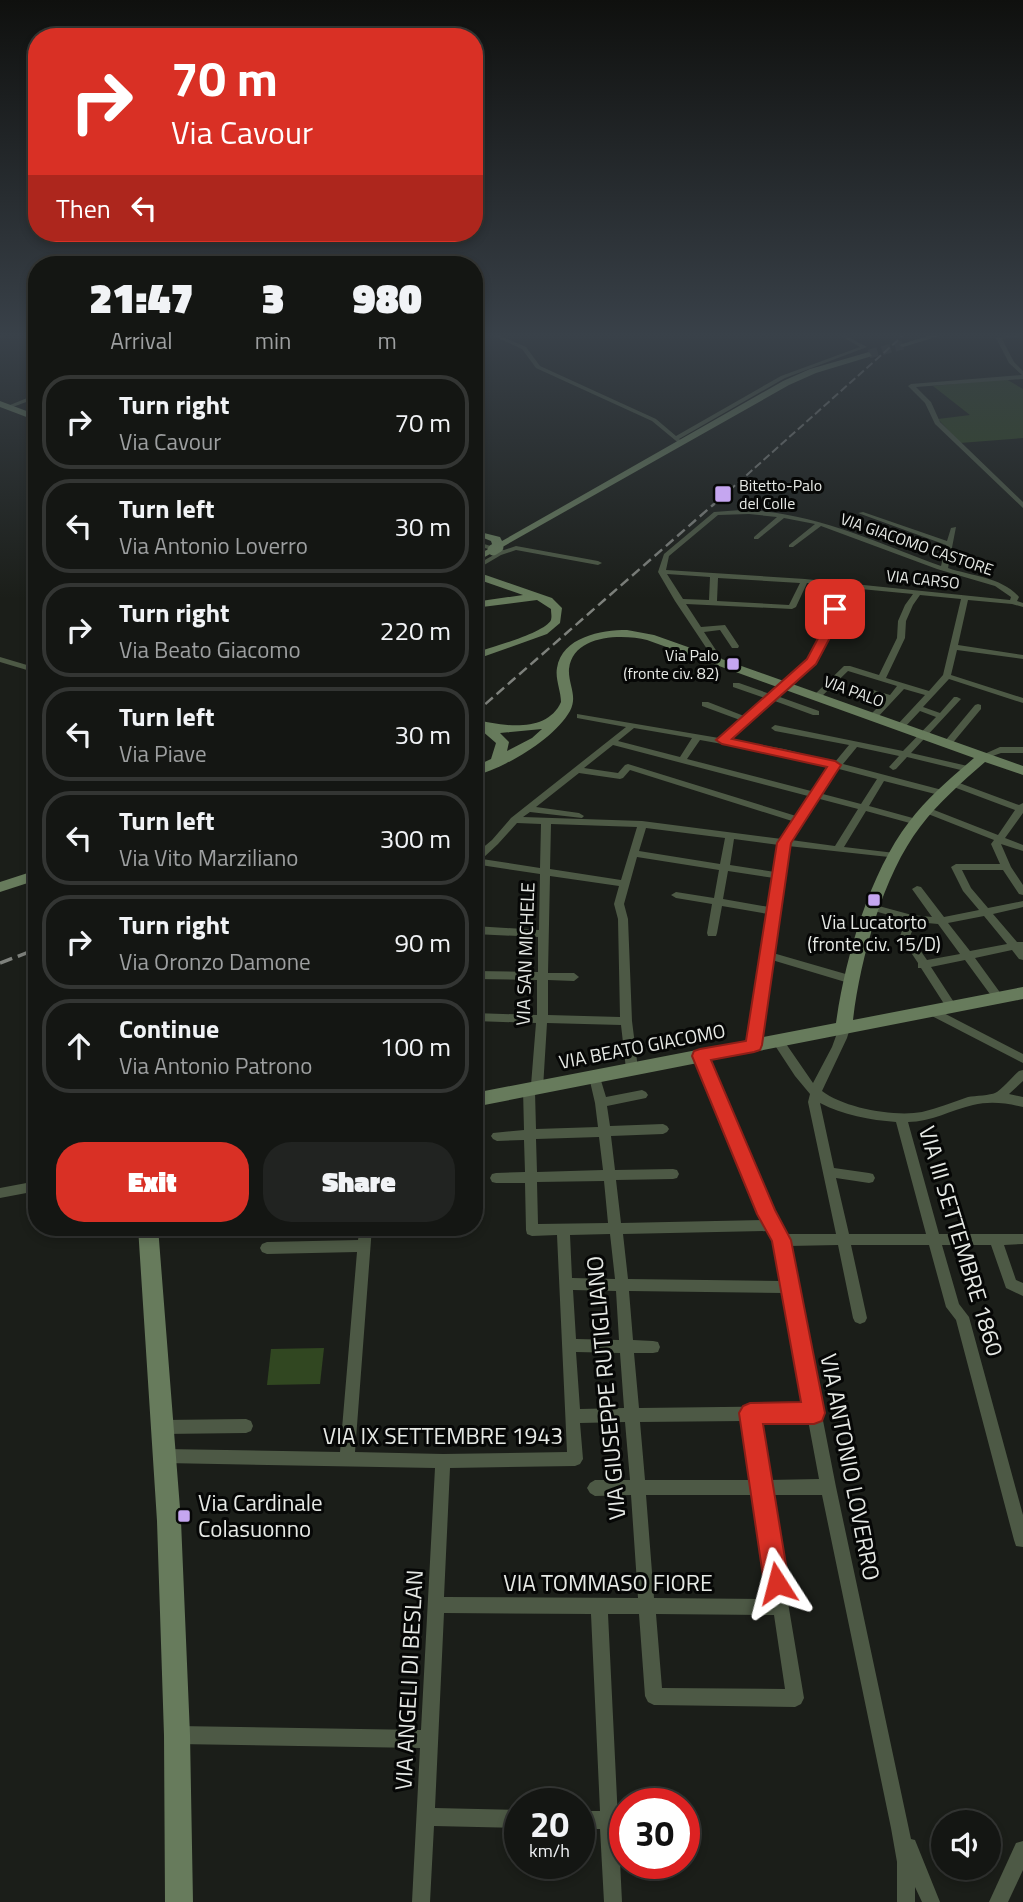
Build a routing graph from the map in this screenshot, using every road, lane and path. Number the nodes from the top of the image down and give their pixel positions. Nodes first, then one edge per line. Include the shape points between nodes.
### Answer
1 (653, 422) edge
2 (715, 422) edge
3 (936, 422) edge
4 (679, 441) junction
5 (1023, 506) edge
6 (861, 513) dead end
7 (783, 515) junction
8 (818, 525) junction
9 (954, 528) dead end
10 (528, 529) junction
11 (483, 535) edge
12 (483, 537) edge
13 (755, 538) dead end
14 (950, 544) junction
15 (791, 546) dead end
16 (498, 549) junction
17 (483, 556) edge
18 (483, 562) edge
19 (598, 563) dead end
20 (944, 569) junction
21 (662, 572) junction
22 (714, 576) junction
23 (483, 578) edge
24 (805, 581) junction
25 (847, 586) junction
26 (508, 591) junction
27 (918, 592) junction
28 (528, 595) junction
29 (965, 597) junction
30 (679, 601) junction
31 (1013, 602) junction
32 (491, 603) junction
33 (713, 603) junction
34 (483, 604) edge
35 (1023, 605) edge
36 (699, 629) junction
37 (735, 646) dead end
38 (954, 647) junction
39 (483, 654) edge
40 (1023, 657) edge
41 (0, 659) edge
42 (719, 661) junction
43 (28, 668) edge
44 (947, 676) junction
45 (882, 678) junction
46 (736, 685) dead end
47 (786, 685) junction
48 (903, 685) junction
49 (873, 692) dead end
50 (930, 694) junction
51 (817, 696) junction
52 (772, 697) junction
53 (892, 698) junction
54 (957, 699) dead end
55 (1023, 701) edge
56 (705, 704) dead end
57 (917, 707) junction
58 (978, 707) dead end
59 (561, 713) junction
60 (816, 713) dead end
61 (580, 716) dead end
62 (874, 716) junction
63 (942, 716) junction
64 (746, 719) junction
65 (633, 725) junction
66 (483, 726) edge
67 (901, 726) junction
68 (775, 729) dead end
69 (924, 734) junction
70 (506, 736) junction
71 (698, 736) junction
72 (722, 740) junction
73 (612, 742) junction
74 (948, 743) junction
75 (855, 744) junction
76 (522, 750) junction
77 (1023, 750) edge
78 (905, 754) junction
79 (984, 756) junction
80 (497, 760) junction
81 (682, 761) junction
82 (835, 765) junction
83 (483, 767) edge
84 (893, 767) dead end
85 (969, 769) junction
86 (578, 770) junction
87 (1023, 771) edge
88 (882, 778) junction
89 (948, 789) junction
90 (813, 795) junction
91 (864, 808) junction
92 (527, 809) junction
93 (1020, 812) edge
94 (921, 816) junction
95 (514, 820) junction
96 (798, 820) junction
97 (546, 821) junction
98 (642, 824) junction
99 (730, 837) junction
100 (998, 838) junction
101 (784, 843) junction
102 (1023, 848) edge
103 (838, 849) junction
104 (483, 853) edge
105 (633, 853) junction
106 (895, 856) junction
107 (483, 862) edge
108 (724, 867) junction
109 (1006, 867) junction
110 (545, 872) junction
111 (779, 876) junction
112 (28, 877) edge
113 (624, 884) junction
114 (0, 887) edge
115 (917, 889) dead end
116 (1023, 892) edge
117 (676, 895) dead end
118 (718, 902) junction
119 (1023, 904) edge
120 (875, 908) junction
121 (773, 911) junction
122 (986, 911) junction
123 (912, 918) junction
124 (941, 921) junction
125 (483, 931) edge
126 (712, 933) dead end
127 (542, 934) junction
128 (1019, 946) edge
129 (768, 955) junction
130 (966, 956) junction
131 (1023, 956) edge
132 (922, 965) junction
133 (483, 975) edge
134 (542, 976) junction
135 (574, 977) dead end
136 (852, 980) junction
137 (1023, 993) edge
138 (999, 998) junction
139 (952, 1007) junction
140 (932, 1011) junction
141 (483, 1017) edge
142 (542, 1020) junction
143 (626, 1021) junction
144 (844, 1028) junction
145 (778, 1041) junction
146 (754, 1045) junction
147 (700, 1056) junction
148 (1023, 1059) edge
149 (632, 1069) junction
150 (1023, 1074) edge
151 (595, 1077) junction
152 (533, 1089) junction
153 (815, 1091) junction
154 (642, 1095) dead end
155 (1000, 1096) junction
156 (483, 1098) edge
157 (1023, 1102) edge
158 (601, 1103) junction
159 (901, 1118) junction
160 (663, 1129) dead end
161 (604, 1130) junction
162 (531, 1133) junction
163 (497, 1136) dead end
164 (829, 1172) junction
165 (673, 1174) dead end
166 (610, 1175) junction
167 (532, 1177) junction
168 (496, 1178) dead end
169 (869, 1178) dead end
170 (28, 1188) edge
171 (0, 1193) edge
172 (774, 1225) junction
173 (616, 1228) junction
174 (563, 1229) junction
175 (150, 1236) edge
176 (365, 1236) edge
177 (934, 1239) junction
178 (996, 1239) junction
179 (1020, 1239) dead end
180 (782, 1240) junction
181 (843, 1240) junction
182 (364, 1247) junction
183 (267, 1248) dead end
184 (566, 1284) junction
185 (622, 1285) junction
186 (790, 1287) junction
187 (1017, 1287) edge
188 (860, 1318) dead end
189 (569, 1345) junction
190 (627, 1346) junction
191 (653, 1347) dead end
192 (750, 1413) junction
193 (814, 1413) junction
194 (632, 1415) junction
195 (573, 1416) junction
196 (246, 1426) dead end
197 (163, 1427) junction
198 (165, 1456) junction
199 (347, 1458) junction
200 (443, 1461) junction
201 (761, 1487) junction
202 (828, 1487) junction
203 (595, 1488) dead end
204 (638, 1488) junction
205 (1022, 1540) edge
206 (435, 1605) junction
207 (599, 1605) junction
208 (647, 1605) junction
209 (780, 1607) junction
210 (177, 1735) junction
211 (429, 1739) junction
212 (609, 1800) edge
213 (425, 1817) junction
214 (504, 1819) edge
215 (900, 1828) junction
216 (1023, 1850) edge
217 (612, 1879) edge
218 (997, 1901) edge
219 (179, 1902) edge
220 (421, 1902) edge
221 (613, 1902) edge
222 (906, 1902) edge
223 (931, 1902) edge

1 - 4 street
2 - 4 street
3 - 5 street
4 - 10 street
6 - 14 street
7 - 8 street, VIA GIACOMO CASTORE
7 - 13 street
7 - 21 street, VIA GIACOMO CASTORE via 716,513 666,555
8 - 15 street
8 - 20 street, VIA GIACOMO CASTORE
9 - 14 street
10 - 11 street
10 - 16 street
12 - 16 street via 496,539
14 - 20 street
16 - 17 street
16 - 18 street
16 - 19 street via 521,548
20 - 31 street, VIA GIACOMO CASTORE via 1011,591
21 - 22 street, VIA CARSO
21 - 30 street
22 - 24 street, VIA CARSO
22 - 33 street
23 - 26 street
24 - 25 street, VIA CARSO
24 - 33 street via 792,607
25 - 27 street, VIA CARSO
25 - 47 street via 820,649
26 - 28 street
26 - 32 street
27 - 29 street, VIA CARSO
27 - 45 street via 902,621 901,638
28 - 32 street
28 - 39 street via 556,608 552,627
29 - 31 street, VIA CARSO
29 - 38 street
30 - 33 street
30 - 36 street
31 - 35 street, VIA GIACOMO CASTORE
32 - 34 street
36 - 37 street via 722,627
36 - 42 street
38 - 40 street
38 - 44 street
41 - 43 street
42 - 47 street, VIA PALO
42 - 59 street, VIA PALO via 630,632 606,634 577,648 565,664 566,703
44 - 50 street
44 - 55 street
45 - 48 street
45 - 51 street via 847,668
46 - 52 street
47 - 51 street, VIA PALO
47 - 52 street
48 - 50 street
48 - 53 street
49 - 53 street
50 - 57 street
51 - 62 street, VIA PALO
52 - 60 street
52 - 64 street
53 - 62 street
54 - 63 street
56 - 64 street
57 - 63 street
57 - 67 street
58 - 74 street
59 - 70 street via 542,725
59 - 76 street via 547,733
61 - 65 street
62 - 67 street, VIA PALO
63 - 69 street
64 - 72 street
65 - 71 street
65 - 73 street
66 - 70 street
67 - 69 street, VIA PALO
68 - 75 street
69 - 74 street, VIA PALO
69 - 78 street
70 - 76 street via 520,734
70 - 80 street
71 - 72 street
71 - 81 street
72 - 82 street
73 - 81 street
73 - 86 street
74 - 79 street, VIA PALO
75 - 78 street
75 - 82 street
76 - 80 street
77 - 79 street
78 - 84 street
78 - 85 street
79 - 85 street
79 - 87 street, VIA PALO
80 - 83 street
81 - 90 street
82 - 88 street
82 - 90 street
85 - 89 street
86 - 92 street
86 - 96 street via 620,776 628,767
88 - 89 street
88 - 91 street
89 - 93 street
89 - 94 street
90 - 91 street
90 - 96 street
91 - 94 street
91 - 103 street
92 - 95 street
92 - 98 street
93 - 100 street
94 - 100 street
94 - 106 street
95 - 97 street
95 - 104 street
96 - 101 street
97 - 98 street
97 - 110 street, VIA SAN MICHELE
98 - 99 street
98 - 105 street
99 - 101 street
99 - 108 street
100 - 102 street
100 - 109 street via 996,849
101 - 103 street
101 - 111 street
103 - 106 street
105 - 108 street
105 - 113 street
106 - 120 street
107 - 110 street
108 - 111 street
108 - 118 street
109 - 116 street
109 - 122 street via 956,867
110 - 113 street
110 - 127 street, VIA SAN MICHELE
111 - 121 street
112 - 114 main road
113 - 143 street via 619,904
115 - 124 street
117 - 118 street
118 - 121 street
118 - 126 street
119 - 122 street
120 - 123 street
120 - 136 street
121 - 129 street
122 - 124 street
122 - 128 street
123 - 124 street
123 - 132 street via 904,932
124 - 130 street
125 - 127 street
127 - 134 street, VIA SAN MICHELE
128 - 130 street
128 - 131 street
129 - 136 street
129 - 146 street
130 - 132 street
130 - 138 street
132 - 139 street
133 - 134 street
134 - 135 street
134 - 142 street, VIA SAN MICHELE
136 - 144 street
137 - 138 street, VIA BEATO GIACOMO
138 - 139 street, VIA BEATO GIACOMO
139 - 140 street, VIA BEATO GIACOMO
140 - 144 street, VIA BEATO GIACOMO
140 - 148 street
141 - 142 street
142 - 143 street
142 - 152 street, VIA SAN MICHELE
143 - 149 street
144 - 145 street, VIA BEATO GIACOMO
144 - 153 street via 841,1044
145 - 146 street, VIA BEATO GIACOMO
145 - 153 street
146 - 147 street, VIA BEATO GIACOMO
147 - 149 street, VIA BEATO GIACOMO
147 - 172 street, VIA ANTONIO LOVERRO
149 - 151 street, VIA BEATO GIACOMO
150 - 155 street
151 - 152 street, VIA BEATO GIACOMO
151 - 158 street, VIA GIUSEPPE RUTIGLIANO
152 - 156 street, VIA BEATO GIACOMO
152 - 162 street, VIA SAN MICHELE
153 - 159 street via 841,1106
153 - 164 street
154 - 158 street
155 - 157 street
155 - 159 street via 920,1118
158 - 161 street, VIA GIUSEPPE RUTIGLIANO
159 - 177 street, VIA III SETTEMBRE 1860
160 - 161 street
161 - 162 street
161 - 166 street, VIA GIUSEPPE RUTIGLIANO
162 - 163 street
162 - 167 street, VIA SAN MICHELE
164 - 169 street
164 - 181 street
165 - 166 street
166 - 167 street
166 - 173 street, VIA GIUSEPPE RUTIGLIANO
167 - 168 street
167 - 174 street, VIA SAN MICHELE via 532,1230
170 - 171 street
172 - 173 street
172 - 180 street, VIA ANTONIO LOVERRO
173 - 174 street
173 - 185 street, VIA GIUSEPPE RUTIGLIANO
174 - 184 street, VIA IX SETTEMBRE 1943
175 - 197 street
176 - 182 street
177 - 178 street
177 - 181 street
177 - 205 street, VIA III SETTEMBRE 1860 via 953,1307 962,1317
178 - 179 street
178 - 187 street
180 - 181 street
180 - 186 street, VIA ANTONIO LOVERRO
181 - 188 street
182 - 183 street
182 - 199 street
184 - 185 street
184 - 189 street, VIA IX SETTEMBRE 1943
185 - 186 street
185 - 190 street, VIA GIUSEPPE RUTIGLIANO
186 - 193 street, VIA ANTONIO LOVERRO
189 - 190 street
189 - 195 street, VIA IX SETTEMBRE 1943
190 - 191 street
190 - 194 street, VIA GIUSEPPE RUTIGLIANO
192 - 193 street
192 - 194 street
192 - 201 street
193 - 202 street, VIA ANTONIO LOVERRO
194 - 195 street
194 - 204 street, VIA GIUSEPPE RUTIGLIANO
195 - 200 street, VIA IX SETTEMBRE 1943 via 575,1459
196 - 197 street
197 - 198 street
198 - 199 street, VIA IX SETTEMBRE 1943
198 - 210 street
199 - 200 street, VIA IX SETTEMBRE 1943
200 - 206 street, VIA ANGELI DI BESLAN
201 - 202 street
201 - 204 street
201 - 209 street
202 - 215 street, VIA ANTONIO LOVERRO
203 - 204 street
204 - 208 street, VIA GIUSEPPE RUTIGLIANO
206 - 207 street, VIA TOMMASO FIORE
206 - 211 street, VIA ANGELI DI BESLAN
207 - 208 street, VIA TOMMASO FIORE
207 - 212 street
208 - 209 street, VIA TOMMASO FIORE
208 - 209 street, VIA GIUSEPPE RUTIGLIANO via 654,1696 795,1698
210 - 211 street
210 - 219 street
211 - 213 street, VIA ANGELI DI BESLAN
213 - 214 street
213 - 220 street, VIA ANGELI DI BESLAN
215 - 222 street, VIA ANTONIO LOVERRO
215 - 223 street
216 - 218 street
217 - 221 street

